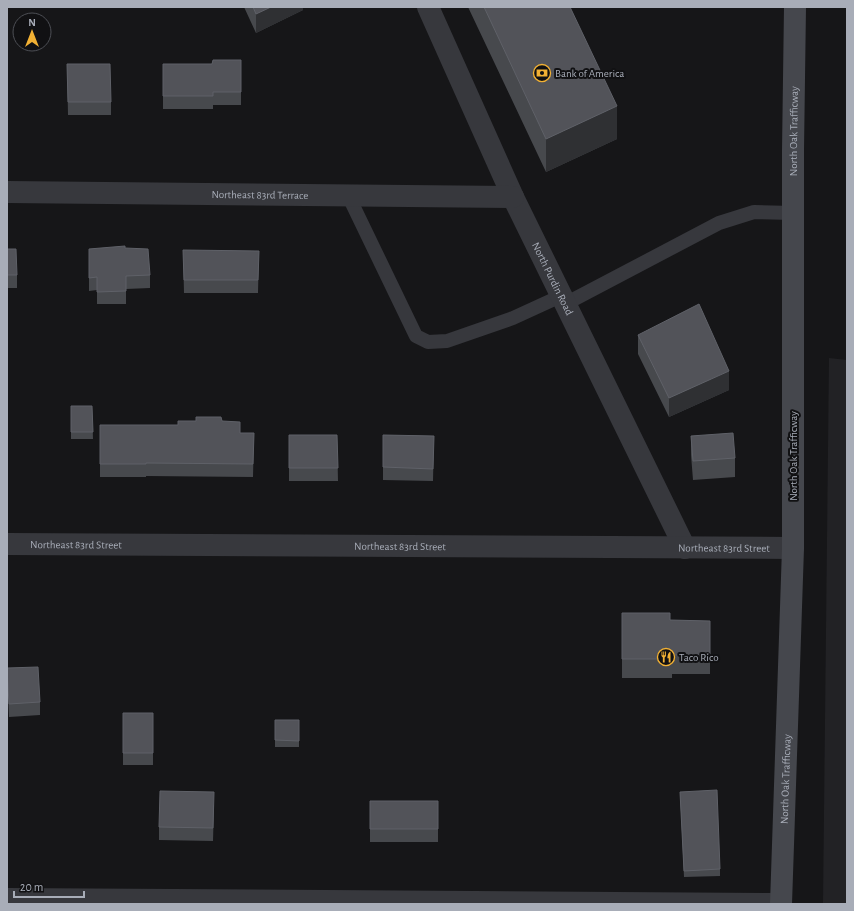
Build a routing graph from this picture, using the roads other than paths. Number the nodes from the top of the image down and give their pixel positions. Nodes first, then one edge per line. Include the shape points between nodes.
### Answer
1 (428, 7) edge
2 (795, 7) edge
3 (7, 192) edge
4 (348, 195) junction
5 (513, 197) junction
6 (793, 213) junction
7 (563, 300) junction
8 (7, 544) edge
9 (685, 548) junction
10 (793, 548) junction
11 (7, 899) edge
12 (781, 904) edge

1 - 5 street, North Purdin Road
2 - 6 main road, North Oak Trafficway
3 - 4 street, Northeast 83rd Terrace
4 - 5 street, Northeast 83rd Terrace
4 - 7 lane via 416,336 428,342 447,341
5 - 7 street, North Purdin Road
6 - 7 lane via 754,212 719,223
6 - 10 main road, North Oak Trafficway
7 - 9 street, North Purdin Road
8 - 9 street, Northeast 83rd Street
9 - 10 street, Northeast 83rd Street
10 - 12 main road, North Oak Trafficway
11 - 12 street

